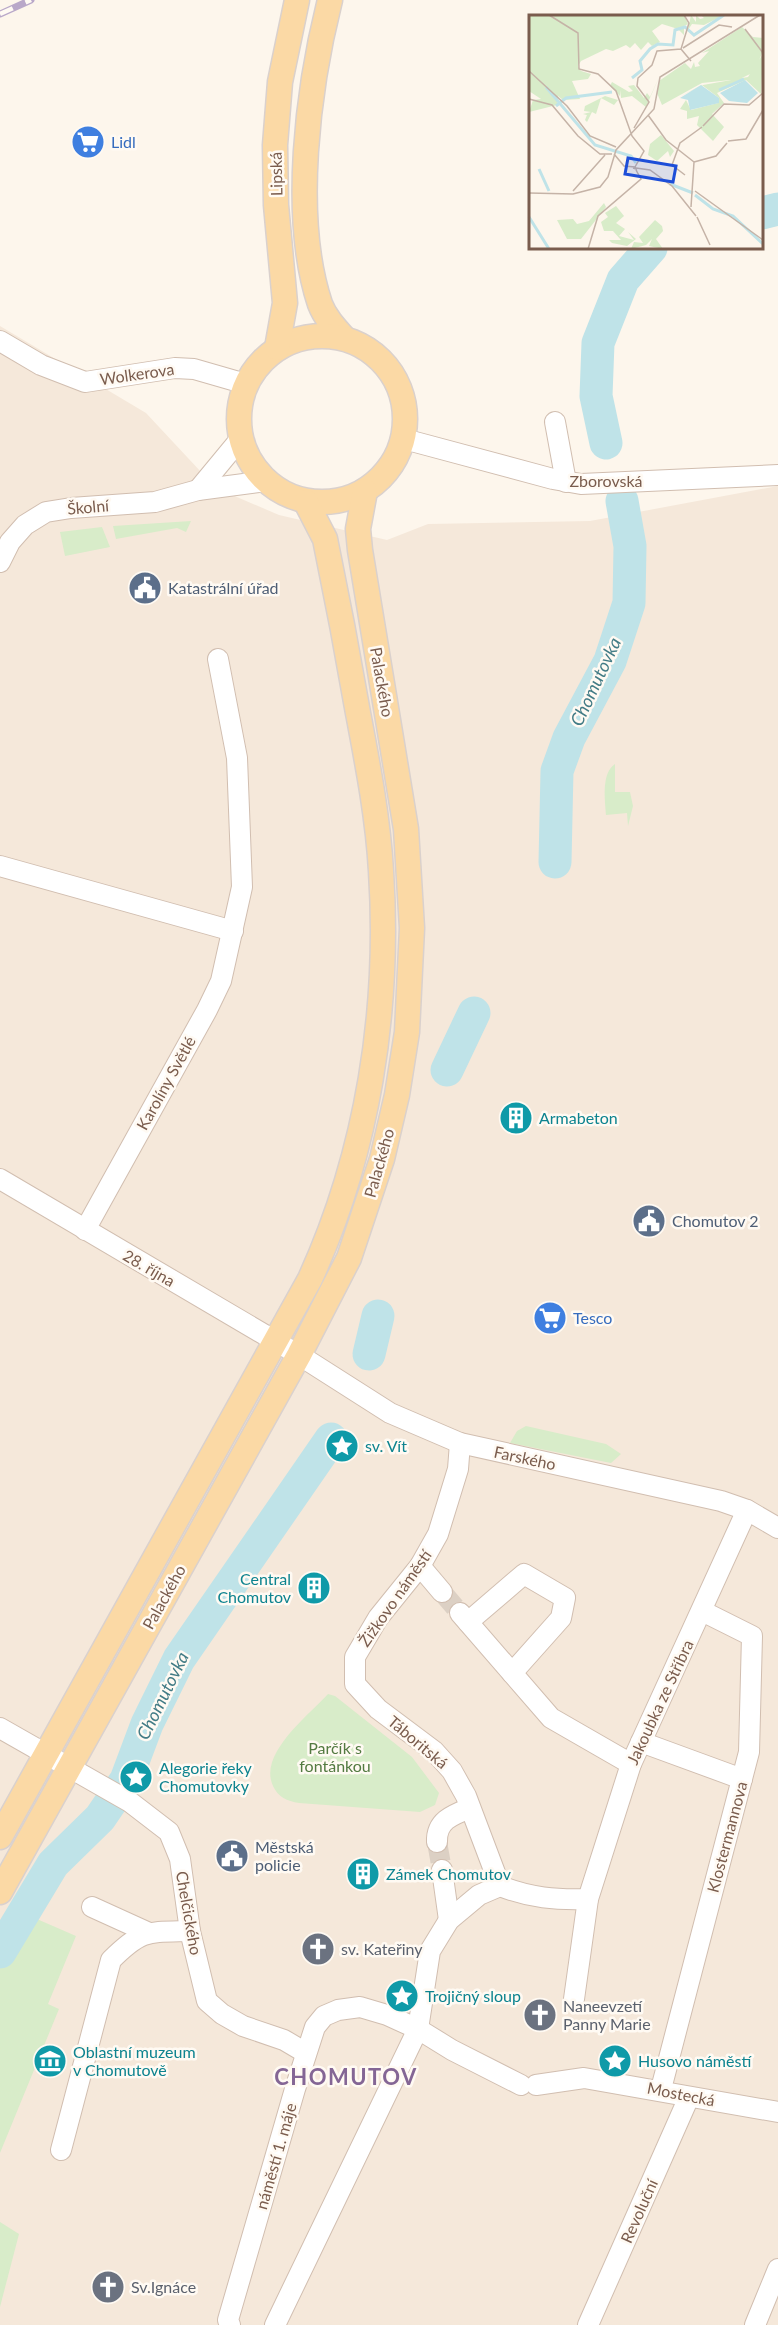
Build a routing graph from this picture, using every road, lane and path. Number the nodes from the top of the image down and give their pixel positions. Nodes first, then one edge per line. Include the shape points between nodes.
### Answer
1 (297, 0) edge
2 (330, 0) edge
3 (343, 338) junction
4 (0, 341) edge
5 (277, 348) junction
6 (246, 384) junction
7 (555, 422) dead end
8 (241, 438) junction
9 (404, 439) junction
10 (778, 475) edge
11 (266, 481) junction
12 (566, 482) junction
13 (198, 490) junction
14 (365, 491) junction
15 (306, 502) junction
16 (0, 562) edge
17 (218, 659) dead end
18 (0, 866) edge
19 (233, 931) junction
20 (0, 1179) edge
21 (85, 1230) junction
22 (276, 1342) junction
23 (299, 1355) junction
24 (460, 1443) junction
25 (747, 1510) junction
26 (772, 1524) edge
27 (420, 1566) junction
28 (442, 1592) tunnel mouth
29 (702, 1611) junction
30 (512, 1673) junction
31 (355, 1684) joint
32 (0, 1728) edge
33 (641, 1742) junction
34 (47, 1754) junction
35 (631, 1764) junction
36 (70, 1767) junction
37 (742, 1779) junction
38 (470, 1808) junction
39 (0, 1837) edge
40 (437, 1842) tunnel mouth
41 (442, 1870) tunnel mouth
42 (500, 1886) junction
43 (0, 1892) edge
44 (588, 1899) junction
45 (92, 1907) dead end
46 (449, 1920) junction
47 (190, 1931) junction
48 (147, 1932) junction
49 (574, 1999) dead end
50 (418, 2028) junction
51 (306, 2053) junction
52 (661, 2090) junction
53 (689, 2097) junction
54 (778, 2112) edge
55 (62, 2150) dead end
56 (778, 2269) edge
57 (230, 2325) edge
58 (274, 2325) edge
59 (588, 2325) edge
60 (755, 2325) edge

1 - 5 main road, Lipská via 280,82 275,145 285,303
2 - 3 main road, Lipská via 319,43 311,105 306,209 320,304
3 - 5 main road via 309,337
3 - 9 main road via 367,348 391,372 400,387 406,413
4 - 6 street, Wolkerova via 41,365 85,382 175,368 194,369
5 - 6 main road via 259,364
6 - 8 main road via 239,409
7 - 12 street
8 - 11 main road via 248,458
8 - 13 street
9 - 12 street, Zborovská
9 - 14 main road via 396,459
10 - 12 street, Zborovská
11 - 13 street, Školní
11 - 15 main road
13 - 16 street, Školní via 155,502 46,512 25,525
14 - 15 main road via 346,500
14 - 23 main road, Palackého via 358,529 360,550 401,794 409,865 409,1002 397,1095 382,1159 349,1258
15 - 22 main road, Palackého via 325,539 374,800 381,871 381,992 369,1088 346,1184 324,1248
17 - 19 street, Karolíny Světlé via 237,758 242,887
18 - 19 street
19 - 21 street, Karolíny Světlé via 220,981 207,1011
20 - 21 street, 28. října
21 - 22 street, 28. října
22 - 23 street, 28. října
22 - 34 main road, Palackého
23 - 24 street, Farského via 390,1413
23 - 36 main road, Palackého
24 - 25 street, Farského
24 - 27 street, Žižkovo náměstí via 458,1469 438,1534
25 - 26 street, Farského
25 - 29 street, Jakoubka ze Stříbra
27 - 28 street
27 - 31 street, Žižkovo náměstí via 378,1618 355,1657
29 - 33 street, Jakoubka ze Stříbra
29 - 37 street, Klostermannova via 752,1636 749,1752
30 - 30 street via 561,1618 565,1598 524,1574 464,1618
30 - 35 street via 551,1718
31 - 38 street, Táboritská via 378,1709 434,1751 452,1771
32 - 34 street
33 - 35 street, Jakoubka ze Stříbra
33 - 37 street
34 - 36 street
34 - 39 main road, Palackého
35 - 44 street, Jakoubka ze Stříbra
36 - 43 main road, Palackého
36 - 47 street, Chelčického via 130,1802 169,1832 180,1859
37 - 52 street, Klostermannova
38 - 40 street via 443,1821
38 - 42 street, Táboritská
41 - 46 street
42 - 44 street via 548,1900
42 - 46 street via 479,1895
44 - 49 street
45 - 48 street
46 - 50 street via 430,1951
47 - 48 street
47 - 51 street, Chelčického via 207,2001 243,2026 284,2040
48 - 55 street via 130,1941 111,1960
50 - 51 street, náměstí 1. máje via 360,2007 338,2010 324,2016 315,2027
50 - 52 street, Mostecká via 452,2050 529,2085 584,2078
50 - 58 street
51 - 57 street, náměstí 1. máje via 228,2320
52 - 53 street, Mostecká
53 - 54 street, Mostecká
53 - 59 street, Revoluční
56 - 60 street

